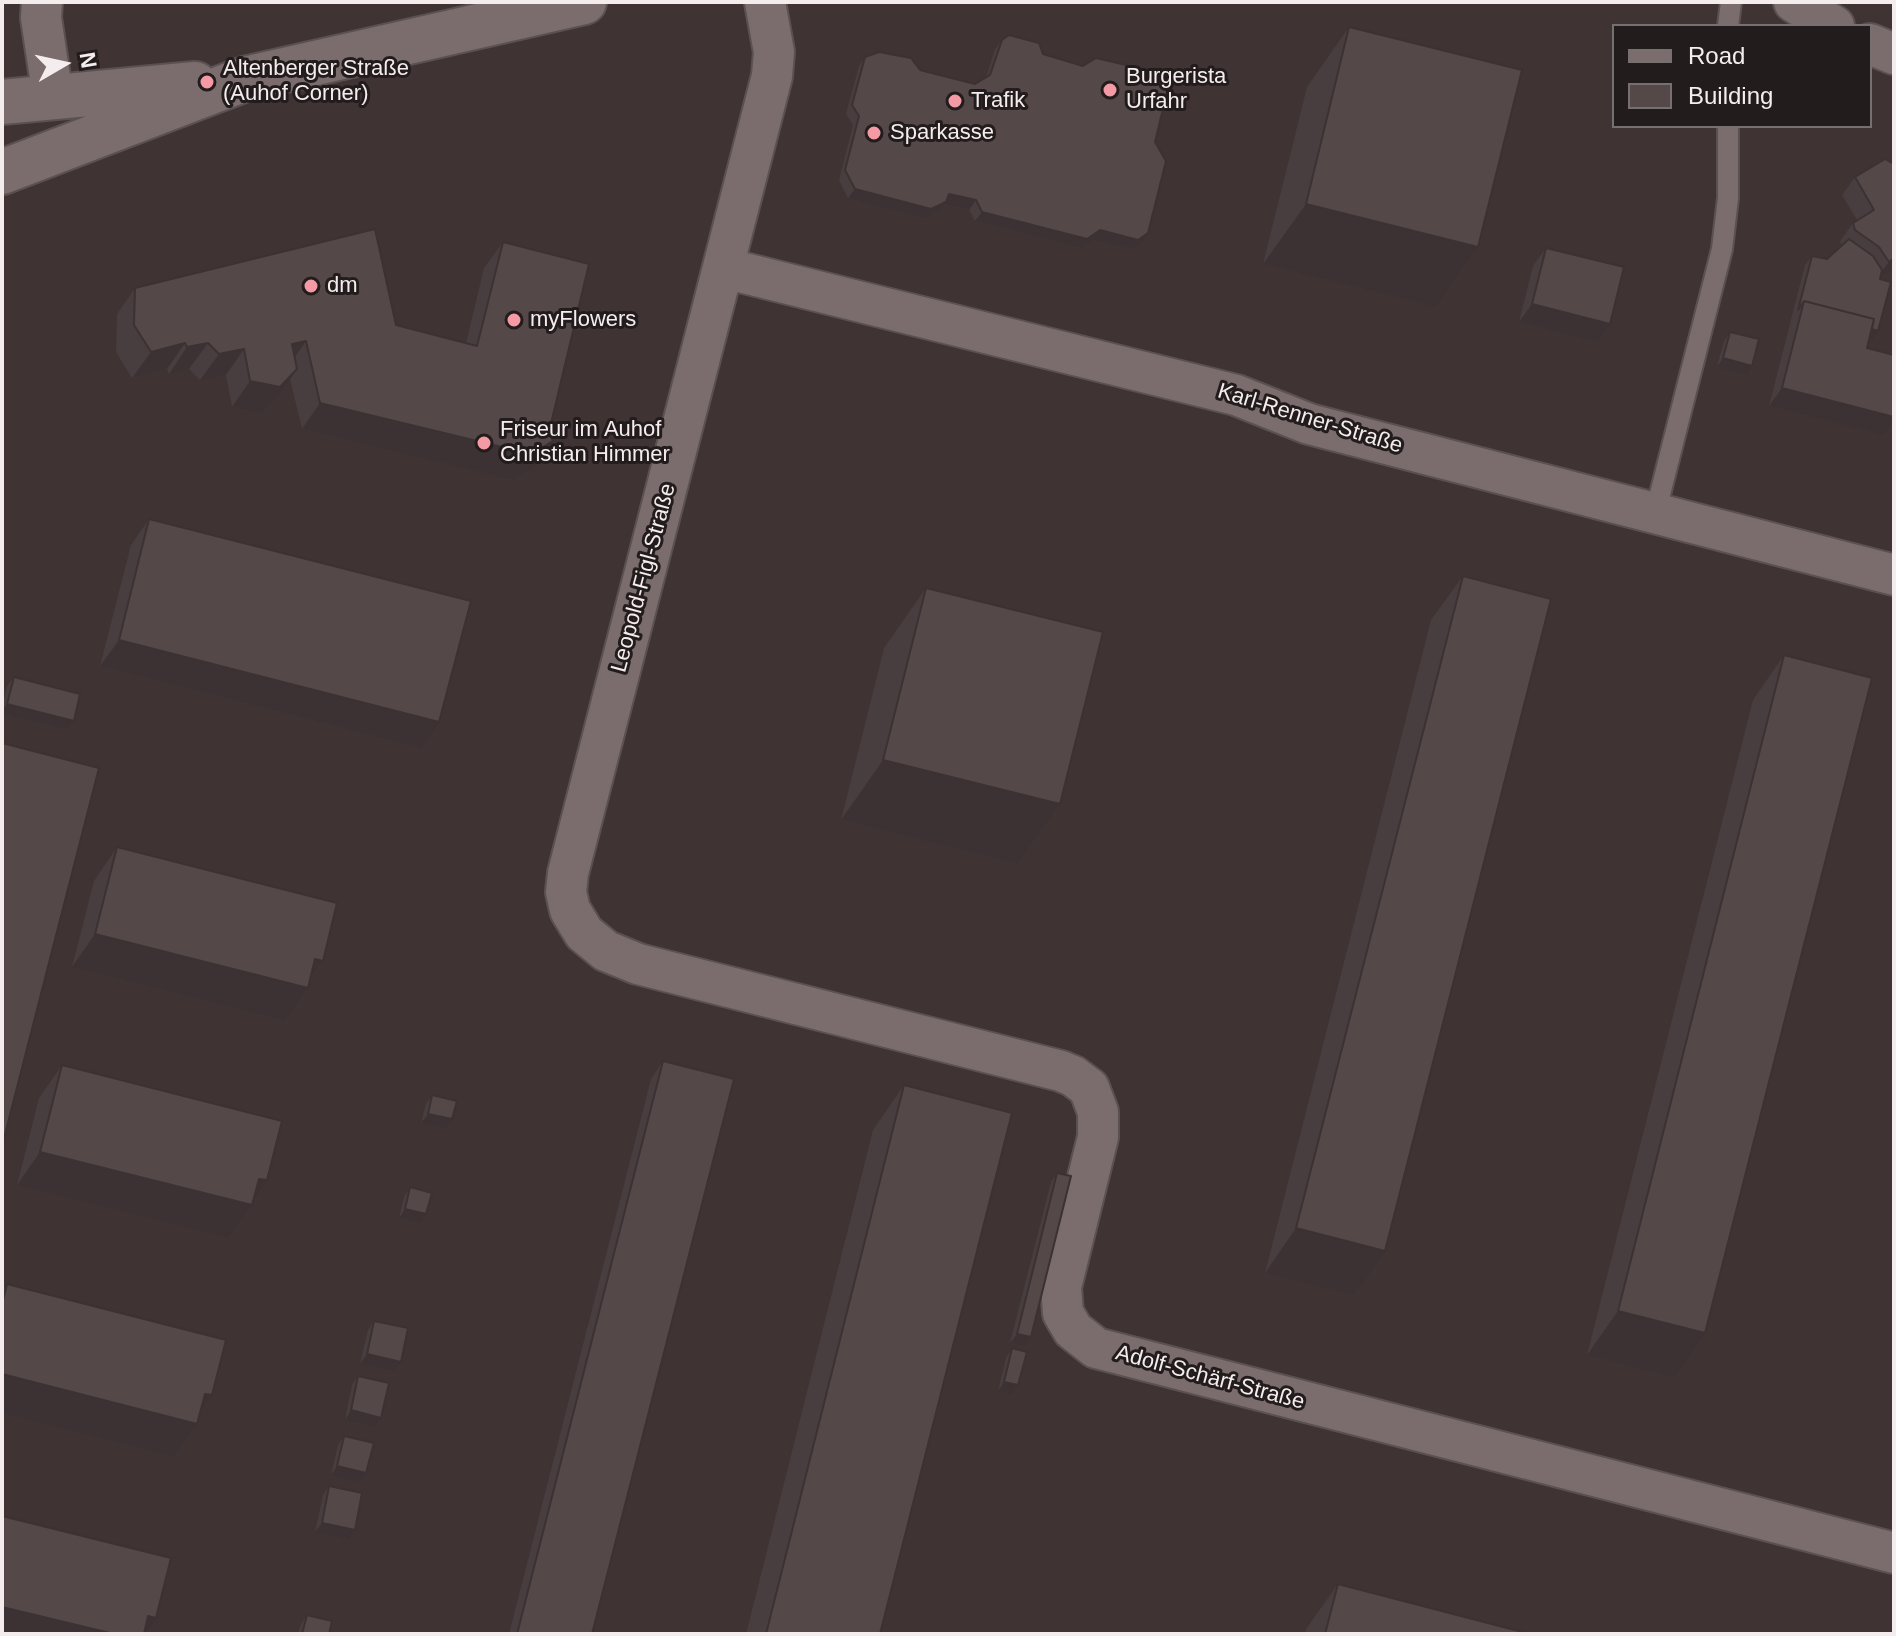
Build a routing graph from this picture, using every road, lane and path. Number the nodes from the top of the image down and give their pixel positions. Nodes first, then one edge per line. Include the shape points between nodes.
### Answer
1 (42, 2) edge
2 (584, 2) edge
3 (765, 2) edge
4 (1731, 2) edge
5 (1794, 2) edge
6 (1728, 24) edge
7 (1831, 24) edge
8 (1872, 45) edge
9 (1894, 54) edge
10 (245, 79) junction
11 (53, 97) junction
12 (2, 102) edge
13 (1728, 128) edge
14 (2, 172) edge
15 (724, 268) junction
16 (1655, 514) junction
17 (1894, 575) edge
18 (568, 873) joint
19 (1894, 1553) edge

1 - 11 street
2 - 10 street
3 - 15 street, Leopold-Figl-Straße via 774,52 772,76
4 - 6 lane
5 - 7 street
8 - 9 street
10 - 11 street
10 - 14 street
11 - 12 street
13 - 16 lane via 1722,249
15 - 16 street, Karl-Renner-Straße via 1236,395 1309,424
15 - 18 street, Leopold-Figl-Straße
16 - 17 street, Karl-Renner-Straße
18 - 19 street, Adolf-Schärf-Straße via 570,910 584,933 606,951 638,964 1061,1071 1089,1088 1098,1112 1098,1137 1061,1287 1063,1313 1073,1330 1096,1348

